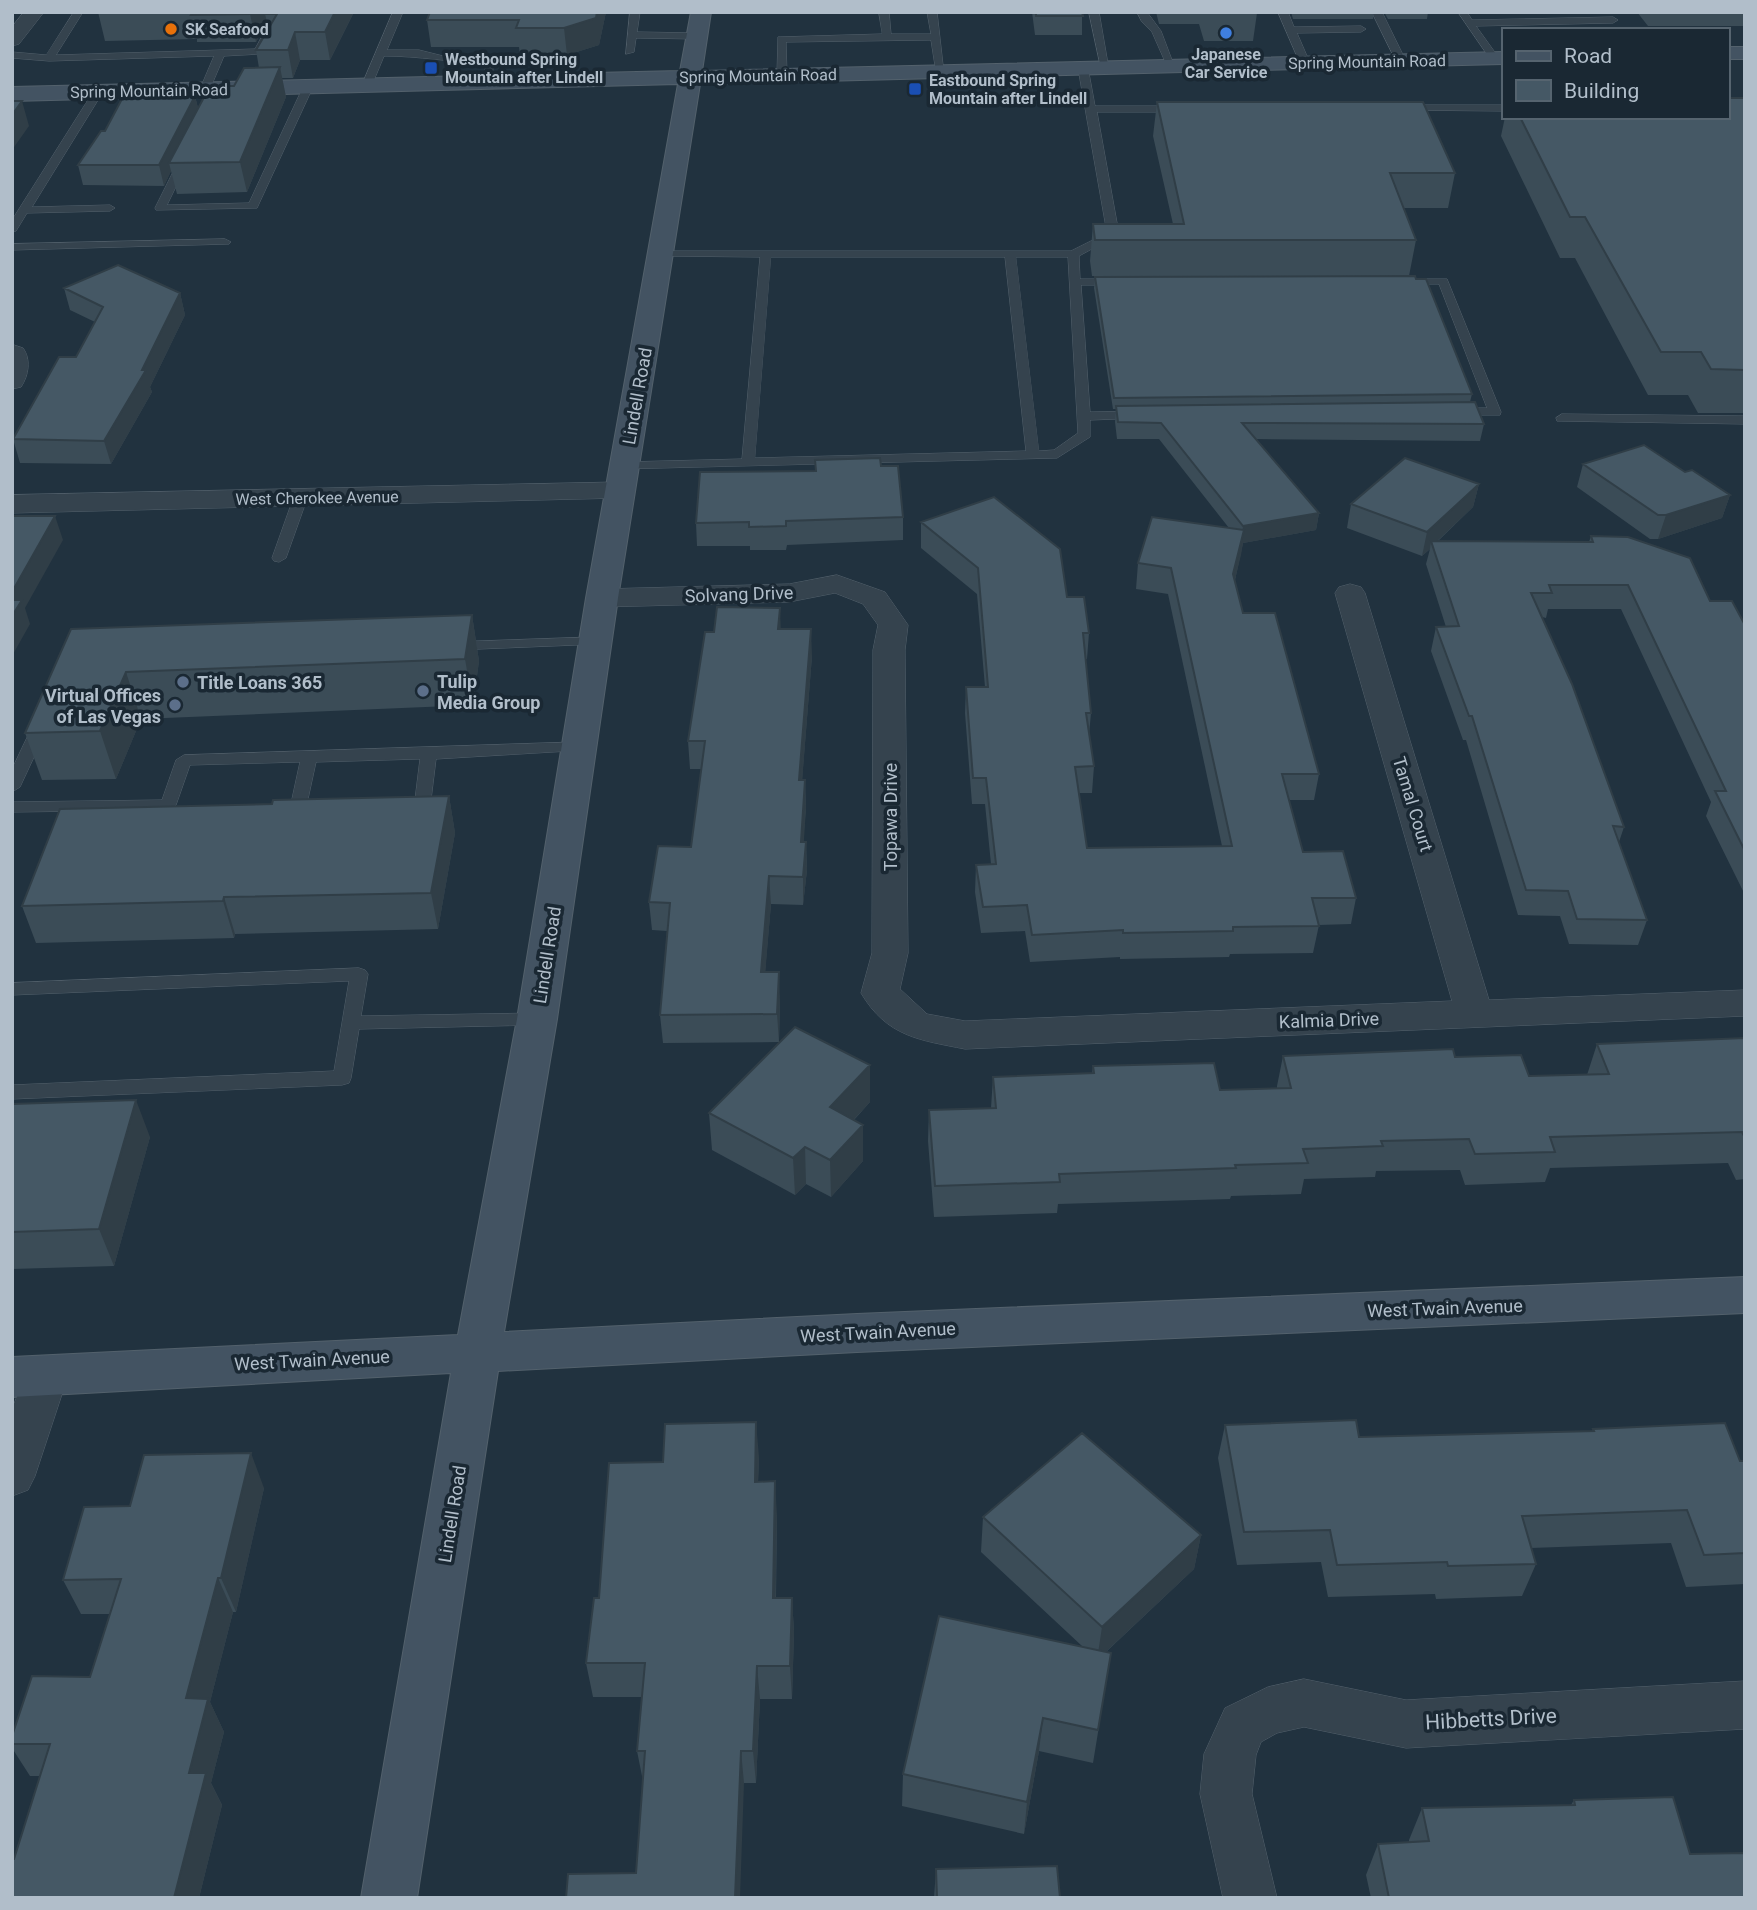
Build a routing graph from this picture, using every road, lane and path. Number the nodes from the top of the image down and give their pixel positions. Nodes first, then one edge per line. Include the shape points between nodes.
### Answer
1 (34, 12) edge
2 (79, 12) edge
3 (280, 12) edge
4 (398, 12) edge
5 (635, 12) edge
6 (884, 12) edge
7 (932, 12) edge
8 (1094, 12) edge
9 (1142, 12) edge
10 (1283, 12) edge
11 (1377, 12) edge
12 (1462, 12) edge
13 (1610, 16) edge
14 (1470, 23) junction
15 (699, 24) edge
16 (1361, 29) dead end
17 (1290, 30) junction
18 (631, 36) junction
19 (887, 37) junction
20 (936, 37) junction
21 (12, 40) edge
22 (629, 52) dead end
23 (220, 53) junction
24 (381, 53) junction
25 (12, 55) edge
26 (49, 58) junction
27 (1498, 58) edge
28 (1401, 61) junction
29 (1305, 63) junction
30 (1172, 66) junction
31 (1083, 68) junction
32 (1106, 68) junction
33 (941, 72) junction
34 (782, 75) junction
35 (691, 77) junction
36 (488, 82) junction
37 (367, 85) junction
38 (308, 87) junction
39 (98, 92) junction
40 (214, 93) junction
41 (12, 94) edge
42 (1393, 108) edge
43 (1502, 108) edge
44 (1091, 109) junction
45 (1187, 109) edge
46 (191, 148) edge
47 (110, 208) dead end
48 (24, 210) junction
49 (12, 229) edge
50 (225, 242) dead end
51 (12, 247) edge
52 (662, 253) junction
53 (766, 253) junction
54 (1010, 254) junction
55 (1073, 254) junction
56 (1388, 281) edge
57 (1075, 282) junction
58 (1129, 282) edge
59 (14, 353) dead end
60 (12, 381) edge
61 (1440, 412) edge
62 (1083, 415) junction
63 (1152, 415) edge
64 (1562, 418) dead end
65 (1745, 420) edge
66 (1033, 455) junction
67 (748, 463) junction
68 (623, 478) junction
69 (300, 499) junction
70 (12, 504) edge
71 (279, 558) dead end
72 (1350, 593) dead end
73 (602, 598) junction
74 (874, 598) joint
75 (596, 641) junction
76 (443, 647) edge
77 (47, 712) edge
78 (580, 747) junction
79 (429, 754) junction
80 (309, 757) junction
81 (12, 787) edge
82 (12, 807) edge
83 (421, 817) edge
84 (295, 824) edge
85 (12, 989) edge
86 (1745, 1003) edge
87 (1475, 1015) junction
88 (537, 1019) junction
89 (351, 1023) junction
90 (915, 1025) joint
91 (12, 1092) edge
92 (1745, 1295) edge
93 (478, 1352) junction
94 (29, 1377) edge
95 (12, 1476) edge
96 (1745, 1704) edge
97 (388, 1898) edge
98 (1250, 1898) edge

1 - 21 street
2 - 26 lane
3 - 23 lane via 258,52
4 - 24 lane
5 - 18 lane
6 - 19 lane
7 - 20 lane
8 - 32 lane
9 - 30 lane
10 - 17 lane
11 - 28 lane
12 - 14 lane
13 - 14 lane
14 - 27 lane
15 - 18 lane
15 - 35 street, Lindell Road
16 - 17 lane
17 - 29 lane
18 - 22 lane
19 - 20 lane
19 - 34 lane via 782,39
20 - 33 lane
23 - 26 lane
23 - 40 lane
24 - 36 lane via 491,62
24 - 37 lane
25 - 26 lane
27 - 28 street, Spring Mountain Road
28 - 29 street, Spring Mountain Road
29 - 30 street, Spring Mountain Road
30 - 32 street, Spring Mountain Road
31 - 32 street, Spring Mountain Road
31 - 33 street, Spring Mountain Road
31 - 44 lane
33 - 34 street, Spring Mountain Road
34 - 35 street, Spring Mountain Road
35 - 36 street, Spring Mountain Road
35 - 52 street, Lindell Road
36 - 37 street, Spring Mountain Road
37 - 38 street, Spring Mountain Road
38 - 40 street, Spring Mountain Road
38 - 46 lane via 253,206 160,208
39 - 40 street, Spring Mountain Road
39 - 41 street, Spring Mountain Road
39 - 48 lane
42 - 43 lane
44 - 45 lane
44 - 55 lane via 1113,233
47 - 48 lane
48 - 49 lane
50 - 51 lane
52 - 53 lane
52 - 68 street, Lindell Road
53 - 54 lane
53 - 67 lane
54 - 55 lane
54 - 66 lane
55 - 57 lane
56 - 61 lane via 1443,281 1495,412
57 - 58 lane
57 - 62 lane
59 - 60 street
62 - 63 lane
62 - 66 lane via 1084,434 1057,454
64 - 65 lane
66 - 67 lane
67 - 68 lane
68 - 69 street, West Cherokee Avenue
68 - 73 street, Lindell Road
69 - 70 street, West Cherokee Avenue
69 - 71 lane
72 - 87 street, Tamal Court
73 - 74 street, Solvang Drive via 789,593 837,584
73 - 75 street, Lindell Road
74 - 90 street, Topawa Drive via 892,625 890,953 880,993
75 - 76 lane
75 - 78 street, Lindell Road
77 - 81 lane
78 - 79 lane
78 - 88 street, Lindell Road
79 - 80 lane
79 - 83 lane
80 - 82 lane via 184,760 168,805
80 - 84 lane
85 - 89 lane via 359,974
86 - 87 street, Kalmia Drive
87 - 90 street, Kalmia Drive via 965,1035
88 - 89 lane
88 - 93 street, Lindell Road
89 - 91 lane via 342,1078
92 - 93 street, West Twain Avenue
93 - 94 street, West Twain Avenue
93 - 97 street, Lindell Road
94 - 95 street
96 - 98 street, Hibbetts Drive via 1406,1724 1304,1703 1268,1711 1243,1725 1230,1754 1226,1794

